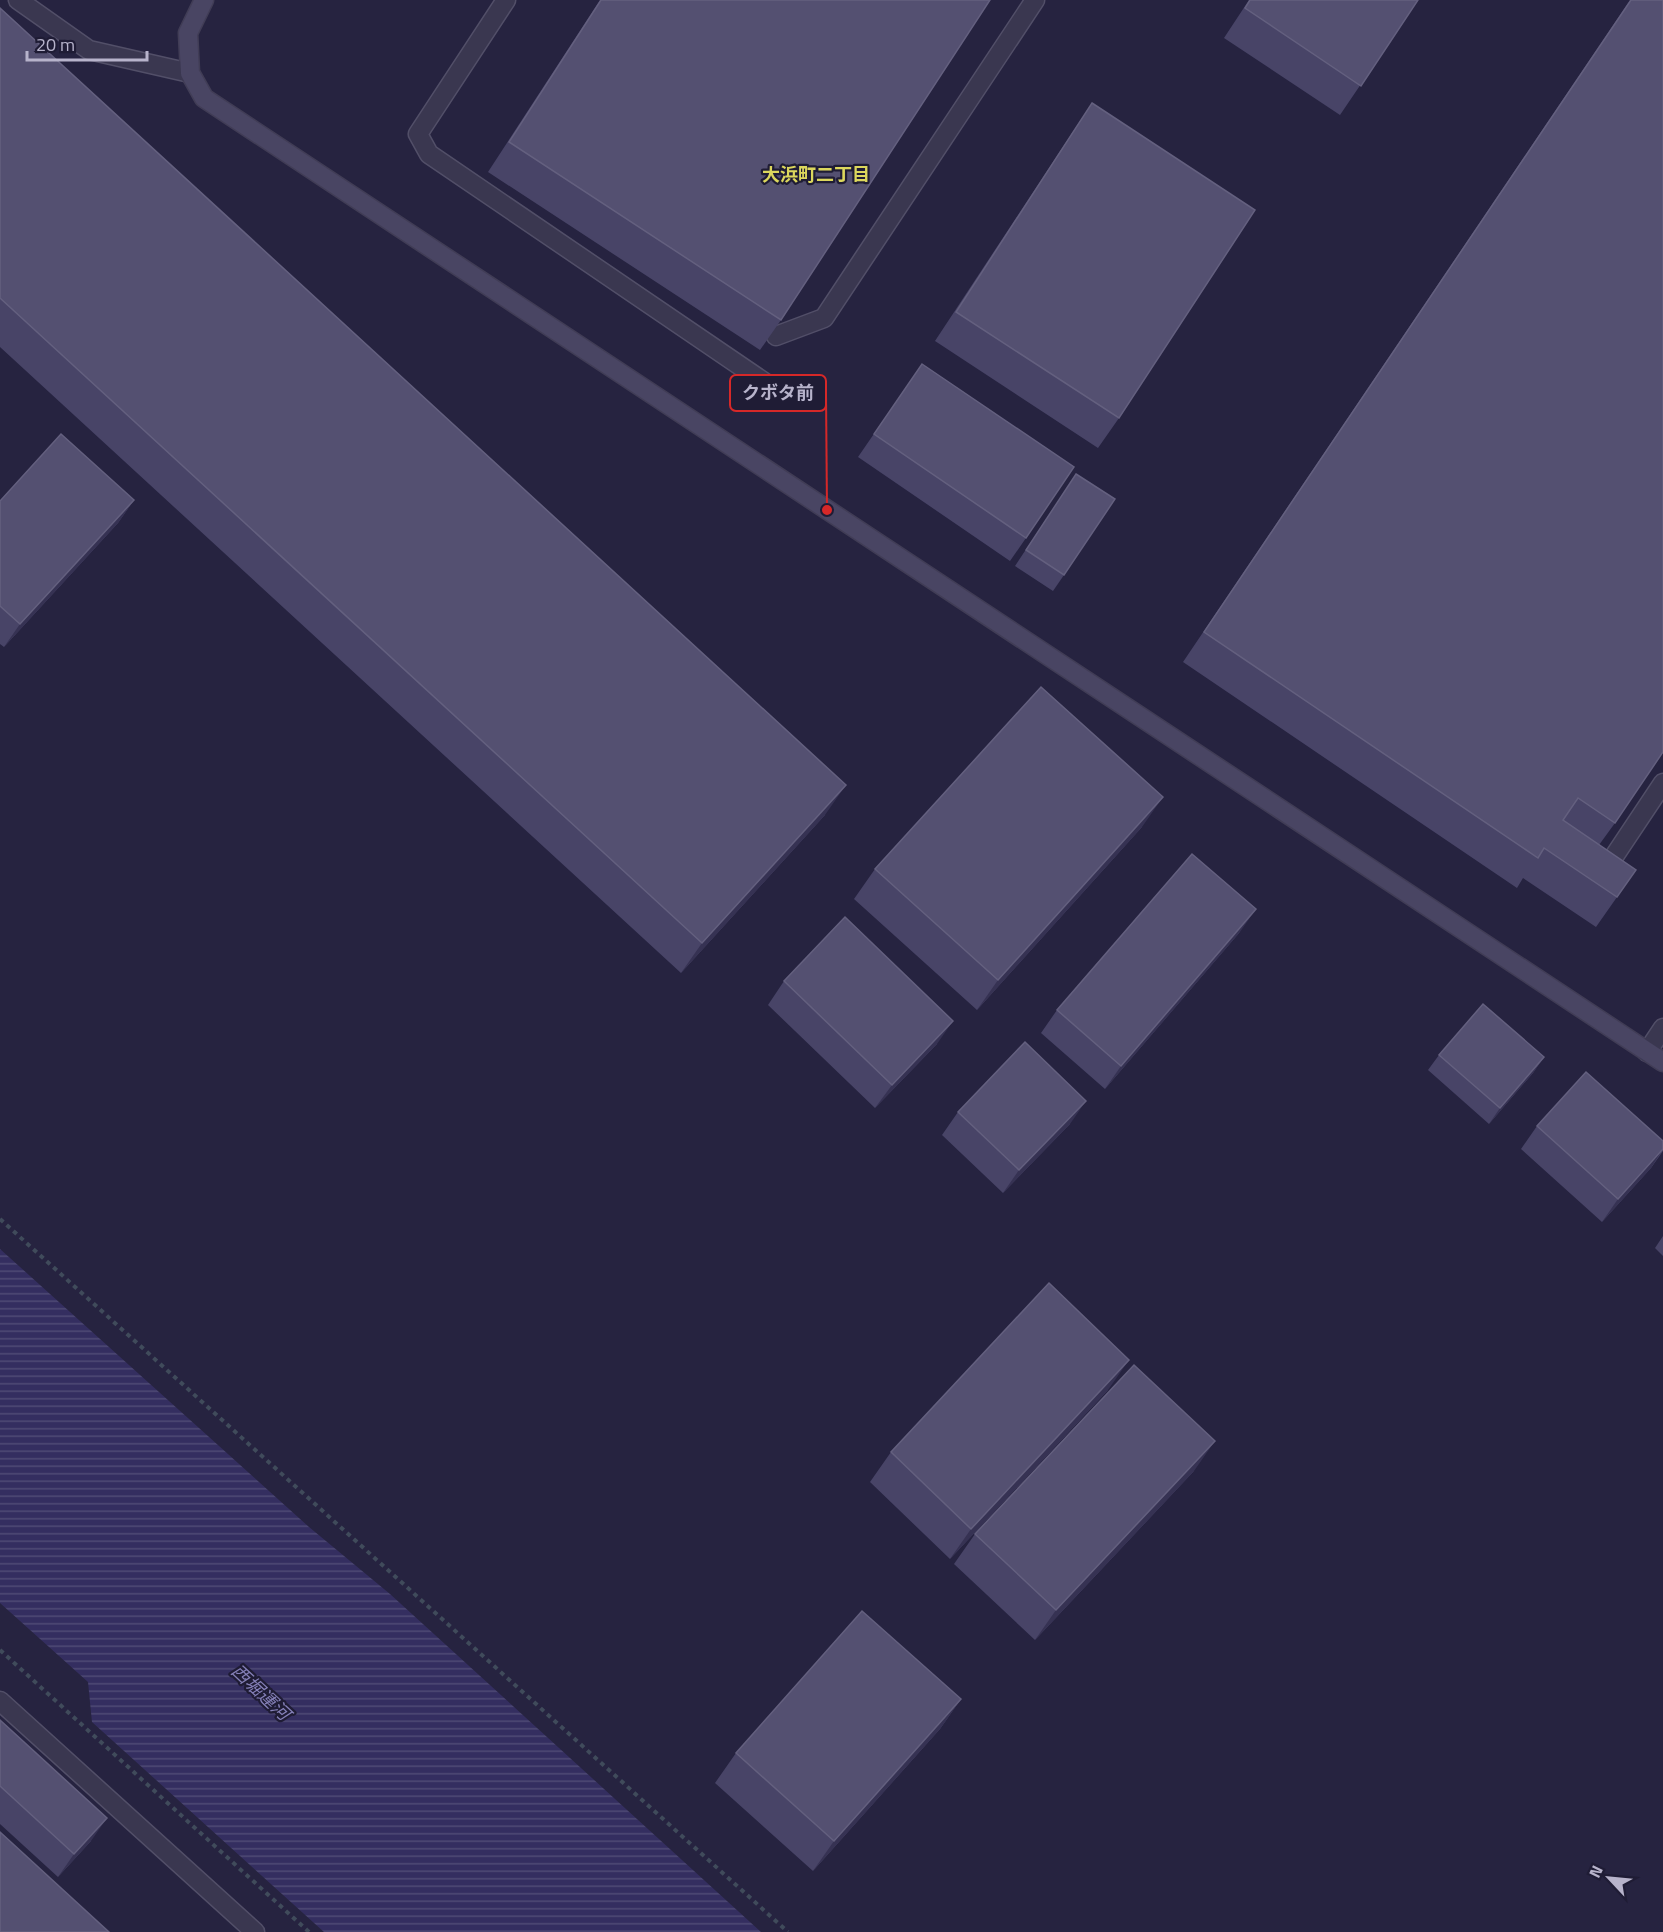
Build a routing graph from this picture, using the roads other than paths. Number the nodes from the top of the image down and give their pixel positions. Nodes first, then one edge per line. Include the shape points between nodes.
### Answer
1 (18, 0) edge
2 (204, 0) edge
3 (506, 0) edge
4 (1035, 0) edge
5 (190, 73) junction
6 (776, 336) edge
7 (786, 397) dead end
8 (1663, 783) edge
9 (1605, 870) edge
10 (1663, 1028) edge
11 (1647, 1052) junction
12 (1663, 1062) edge
13 (0, 1701) edge
14 (255, 1932) edge

1 - 5 street via 89,50
2 - 5 street via 188,33
3 - 7 street via 418,134 429,154
4 - 6 street via 824,318
5 - 11 street via 204,98
8 - 9 street
10 - 11 street
11 - 12 street
13 - 14 street

